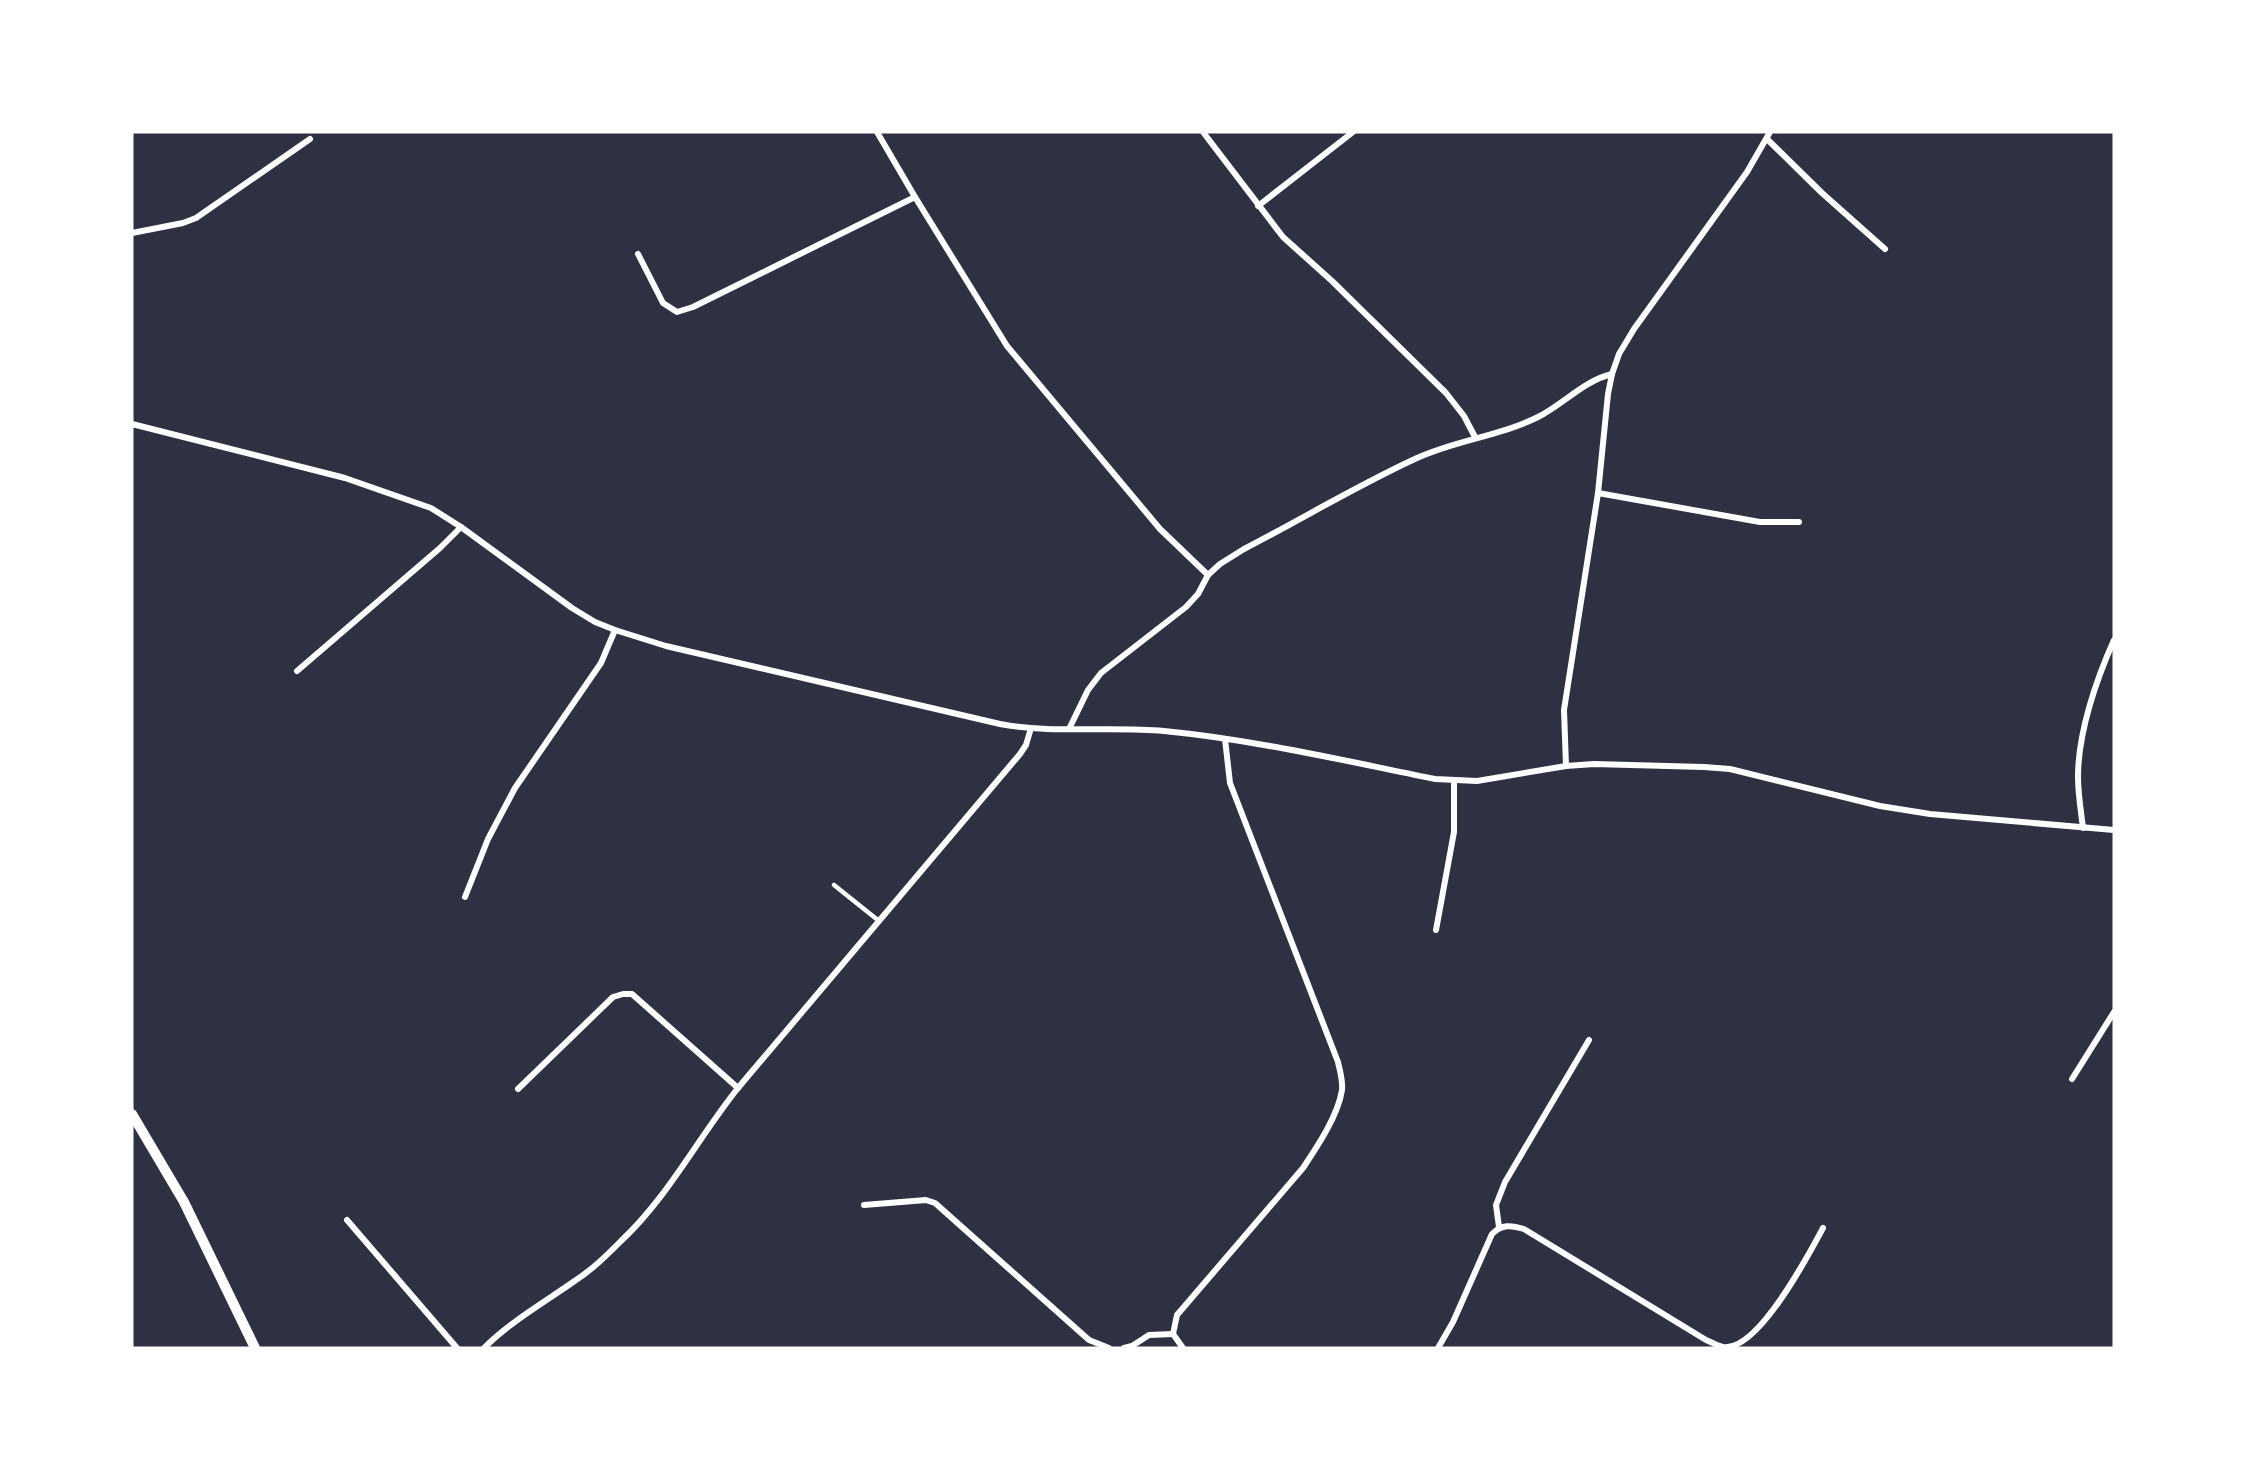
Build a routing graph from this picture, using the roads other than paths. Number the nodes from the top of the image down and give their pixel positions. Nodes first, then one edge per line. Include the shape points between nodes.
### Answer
1 (877, 132) edge
2 (1203, 132) edge
3 (1353, 132) edge
4 (1768, 135) edge
5 (310, 139) dead end
6 (915, 197) junction
7 (1258, 206) junction
8 (132, 233) edge
9 (1885, 249) dead end
10 (638, 254) dead end
11 (1612, 374) junction
12 (132, 423) edge
13 (1475, 437) junction
14 (1598, 493) junction
15 (1799, 522) dead end
16 (461, 527) junction
17 (1208, 575) junction
18 (615, 630) junction
19 (2114, 640) edge
20 (297, 671) dead end
21 (1031, 728) junction
22 (1069, 729) junction
23 (1225, 739) junction
24 (1566, 766) junction
25 (1454, 781) junction
26 (2083, 828) junction
27 (2114, 830) edge
28 (834, 885) dead end
29 (465, 897) dead end
30 (879, 921) junction
31 (1436, 930) dead end
32 (2114, 1012) edge
33 (1589, 1040) dead end
34 (2072, 1079) dead end
35 (738, 1088) junction
36 (518, 1089) dead end
37 (132, 1114) edge
38 (864, 1204) dead end
39 (347, 1220) dead end
40 (1499, 1227) junction
41 (1823, 1228) dead end
42 (1173, 1334) junction
43 (255, 1348) edge
44 (457, 1348) edge
45 (484, 1348) edge
46 (1109, 1348) edge
47 (1124, 1348) edge
48 (1183, 1348) edge
49 (1438, 1348) edge

1 - 6 street
2 - 7 street
3 - 7 street
4 - 9 street via 1822,194
4 - 11 street via 1741,181 1634,329
5 - 8 street via 196,218
6 - 10 street via 677,312 663,303
6 - 17 street via 1028,373 1160,529
7 - 13 street via 1283,237 1446,393
11 - 13 street via 1584,384 1537,417
11 - 14 street
12 - 16 street via 345,477 431,508
13 - 17 street via 1417,458 1368,482 1244,549
14 - 15 street via 1760,522
14 - 24 street via 1564,710
16 - 18 street via 572,608
16 - 20 street
17 - 22 street via 1186,607 1101,673
18 - 21 street via 677,649
18 - 29 street via 601,663 515,788 488,839
19 - 26 street via 2101,670 2081,743 2078,777
21 - 22 street
21 - 30 street via 1020,754
22 - 23 street via 1125,728
23 - 25 street
23 - 42 street via 1230,783 1338,1062 1342,1082 1331,1120 1303,1168 1177,1315
24 - 25 street via 1477,781
24 - 26 street via 1730,769 1880,806
25 - 31 street via 1454,832
26 - 27 street
28 - 30 lane
30 - 35 street
32 - 34 street
33 - 40 street via 1505,1182 1496,1205
35 - 36 street via 632,994 623,994 613,997
35 - 45 street via 674,1180 624,1239 578,1280 512,1324
37 - 43 street via 184,1202
38 - 46 street via 926,1200 935,1203 1089,1340
39 - 44 street
40 - 41 street via 1524,1228 1706,1340 1724,1347 1739,1343 1757,1329 1792,1284
40 - 49 street via 1492,1234
42 - 47 street via 1149,1335
42 - 48 street

